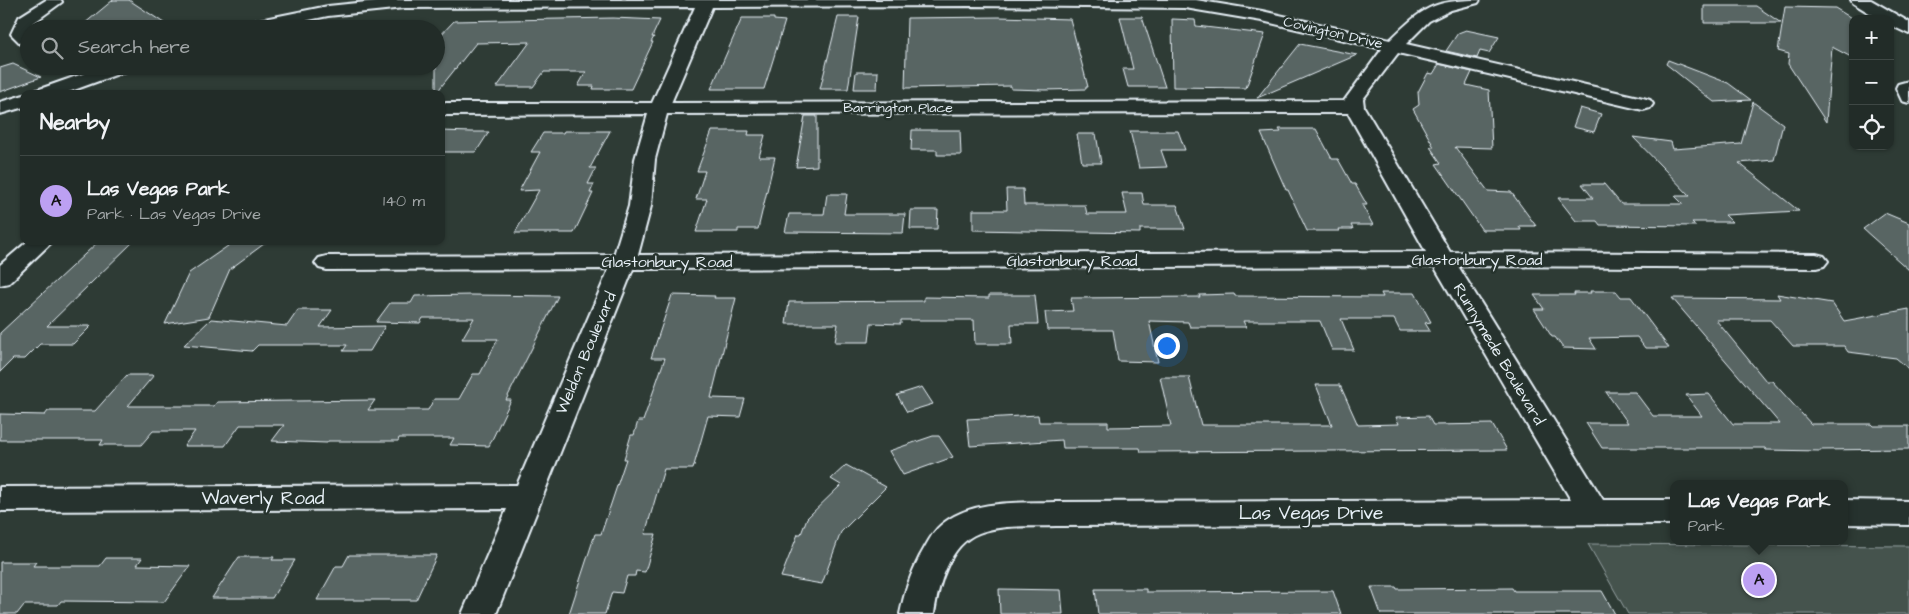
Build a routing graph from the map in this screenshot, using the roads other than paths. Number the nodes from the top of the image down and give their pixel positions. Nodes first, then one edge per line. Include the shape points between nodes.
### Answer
1 (1472, 0) edge
2 (1859, 0) edge
3 (972, 1) edge
4 (54, 2) dead end
5 (705, 3) junction
6 (27, 20) edge
7 (265, 20) edge
8 (1909, 30) edge
9 (1393, 48) junction
10 (99, 75) edge
11 (1909, 87) edge
12 (56, 90) edge
13 (1909, 98) edge
14 (20, 102) edge
15 (1643, 104) dead end
16 (1354, 107) junction
17 (0, 108) edge
18 (445, 109) edge
19 (659, 109) junction
20 (37, 245) edge
21 (1442, 259) junction
22 (1816, 261) dead end
23 (624, 262) junction
24 (328, 263) dead end
25 (0, 278) edge
26 (526, 497) junction
27 (0, 499) edge
28 (1594, 512) junction
29 (1670, 512) edge
30 (1848, 512) edge
31 (1909, 513) edge
32 (479, 614) edge
33 (917, 614) edge

1 - 9 street via 1423,17
2 - 8 street
3 - 5 street, Covington Drive
3 - 9 street, Covington Drive via 1150,2 1217,7
4 - 6 street
5 - 7 street, Covington Drive via 404,4 288,12
5 - 19 street, Weldon Boulevard
9 - 15 street, Covington Drive
9 - 16 street via 1354,99
10 - 12 street
11 - 13 street via 1905,88
14 - 17 street
16 - 19 street, Barrington Place
16 - 21 street, Runnymede Boulevard
18 - 19 street, Barrington Place
19 - 23 street, Weldon Boulevard via 645,159 640,206
20 - 25 street
21 - 22 street, Glastonbury Road
21 - 23 street, Glastonbury Road
21 - 28 street, Runnymede Boulevard
23 - 24 street, Glastonbury Road
23 - 26 street, Weldon Boulevard
26 - 27 street, Waverly Road
26 - 32 street, Weldon Boulevard
28 - 29 street, Las Vegas Drive
28 - 33 street, Las Vegas Drive via 996,517 968,525 952,534 934,560 920,594
30 - 31 street

